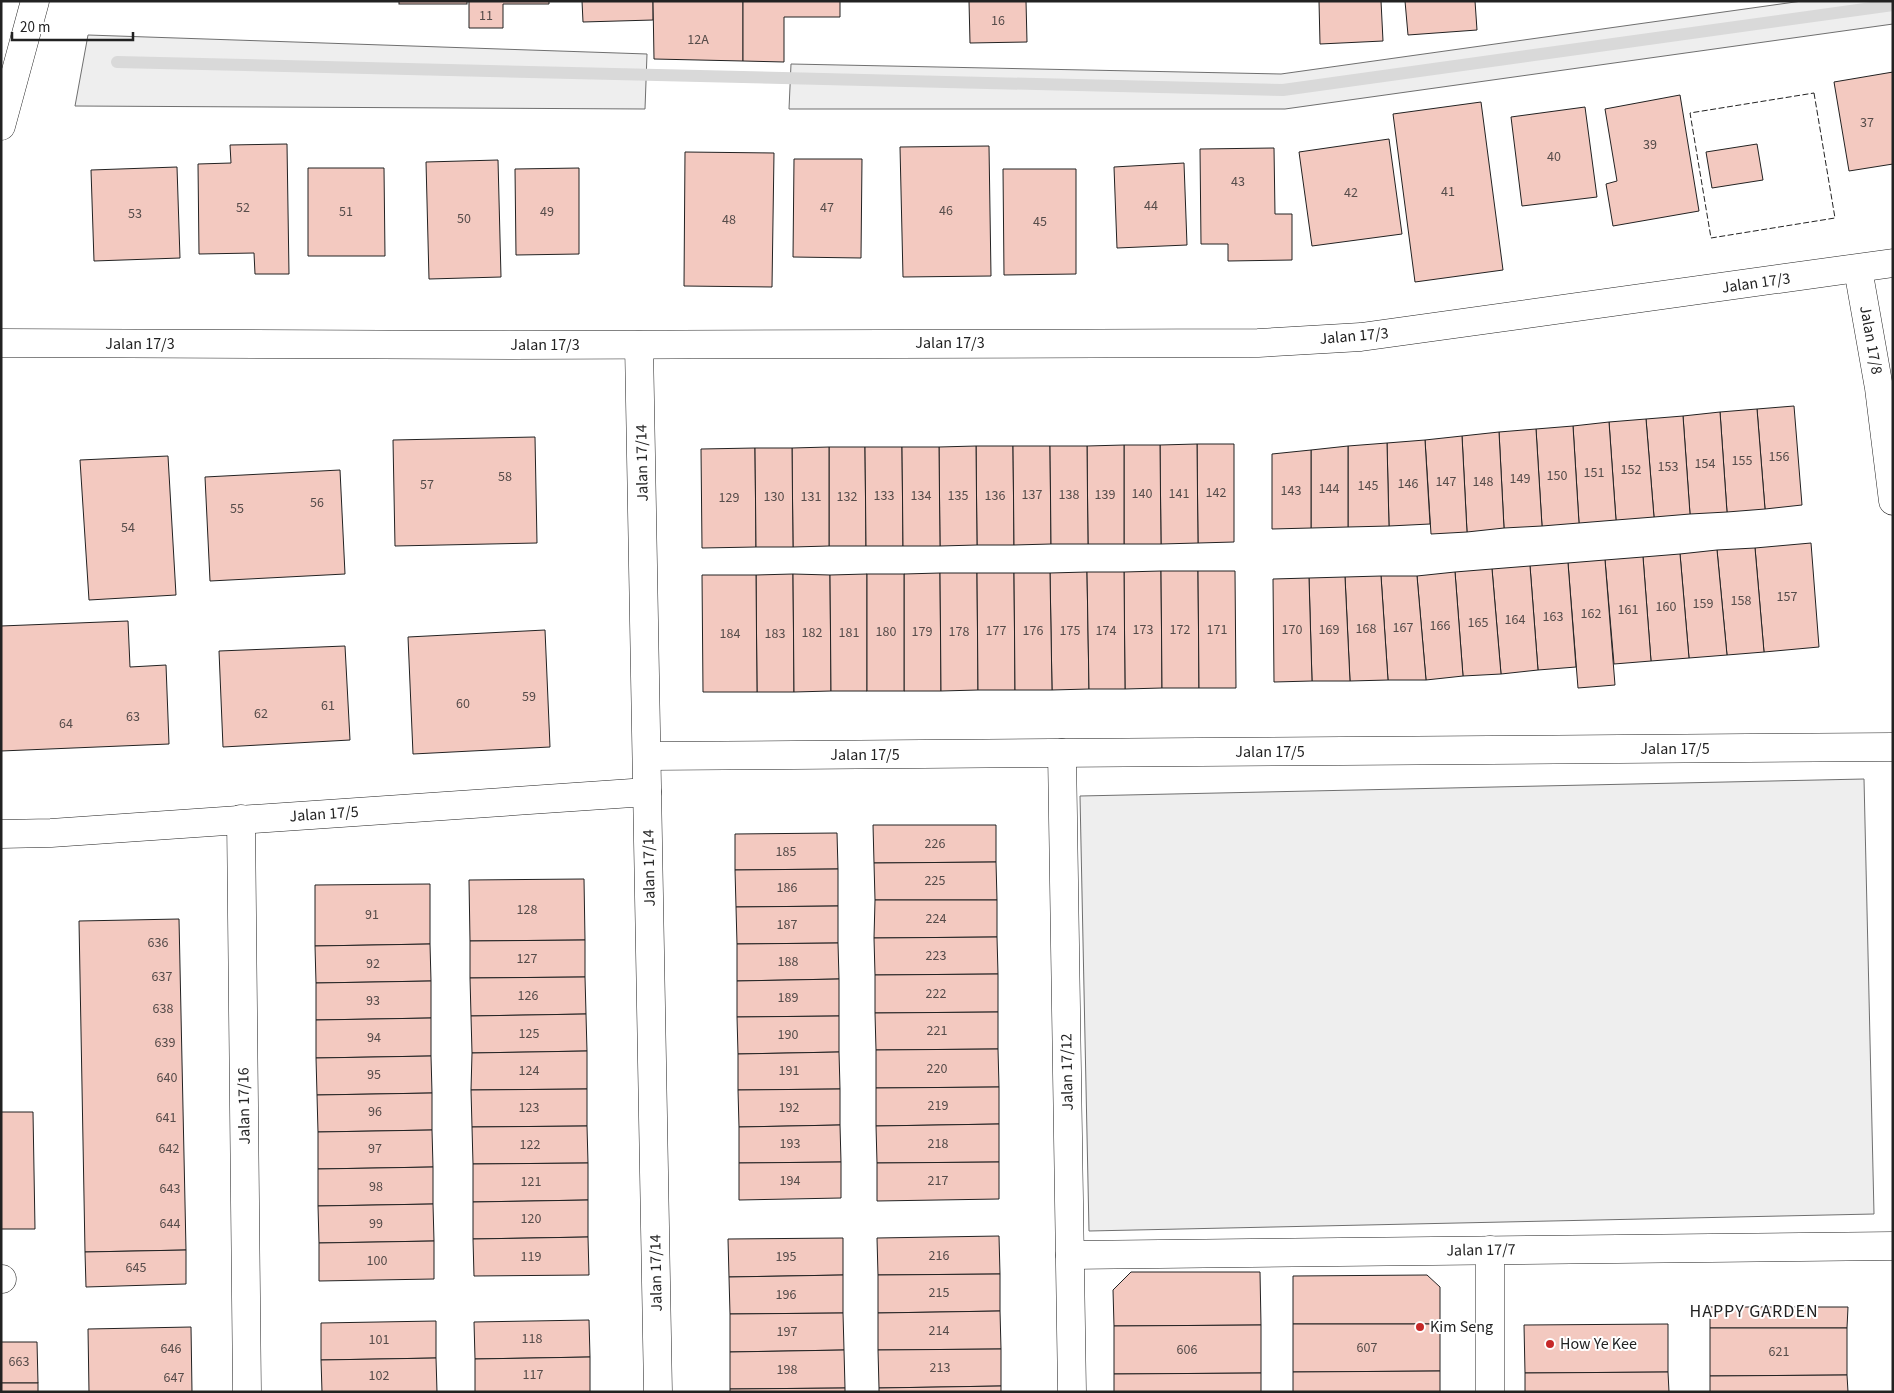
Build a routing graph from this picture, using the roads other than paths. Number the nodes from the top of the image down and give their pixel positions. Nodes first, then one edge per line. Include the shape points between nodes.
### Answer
1 (35, 1) edge
2 (1, 126) edge
3 (1893, 263) edge
4 (1858, 268) junction
5 (1, 343) edge
6 (640, 344) junction
7 (1893, 501) edge
8 (1893, 747) edge
9 (1062, 753) junction
10 (647, 756) junction
11 (647, 792) junction
12 (241, 820) junction
13 (1, 834) edge
14 (1893, 1246) edge
15 (1490, 1250) junction
16 (1070, 1255) junction
17 (248, 1392) edge
18 (658, 1392) edge
19 (1072, 1392) edge
20 (1490, 1392) edge

1 - 2 street
3 - 4 street, Jalan 17/3
4 - 6 street, Jalan 17/3 via 1361,337 1258,342
4 - 7 street, Jalan 17/8 via 1879,388
5 - 6 street, Jalan 17/3
6 - 10 street, Jalan 17/14
8 - 9 street, Jalan 17/5
9 - 10 street, Jalan 17/5
9 - 16 street, Jalan 17/12
10 - 11 street, Jalan 17/14
11 - 12 street, Jalan 17/5
11 - 18 street, Jalan 17/14
12 - 13 street, Jalan 17/5
12 - 17 street, Jalan 17/16
14 - 15 street, Jalan 17/7
15 - 16 street, Jalan 17/7
15 - 20 street
16 - 19 street, Jalan 17/12

